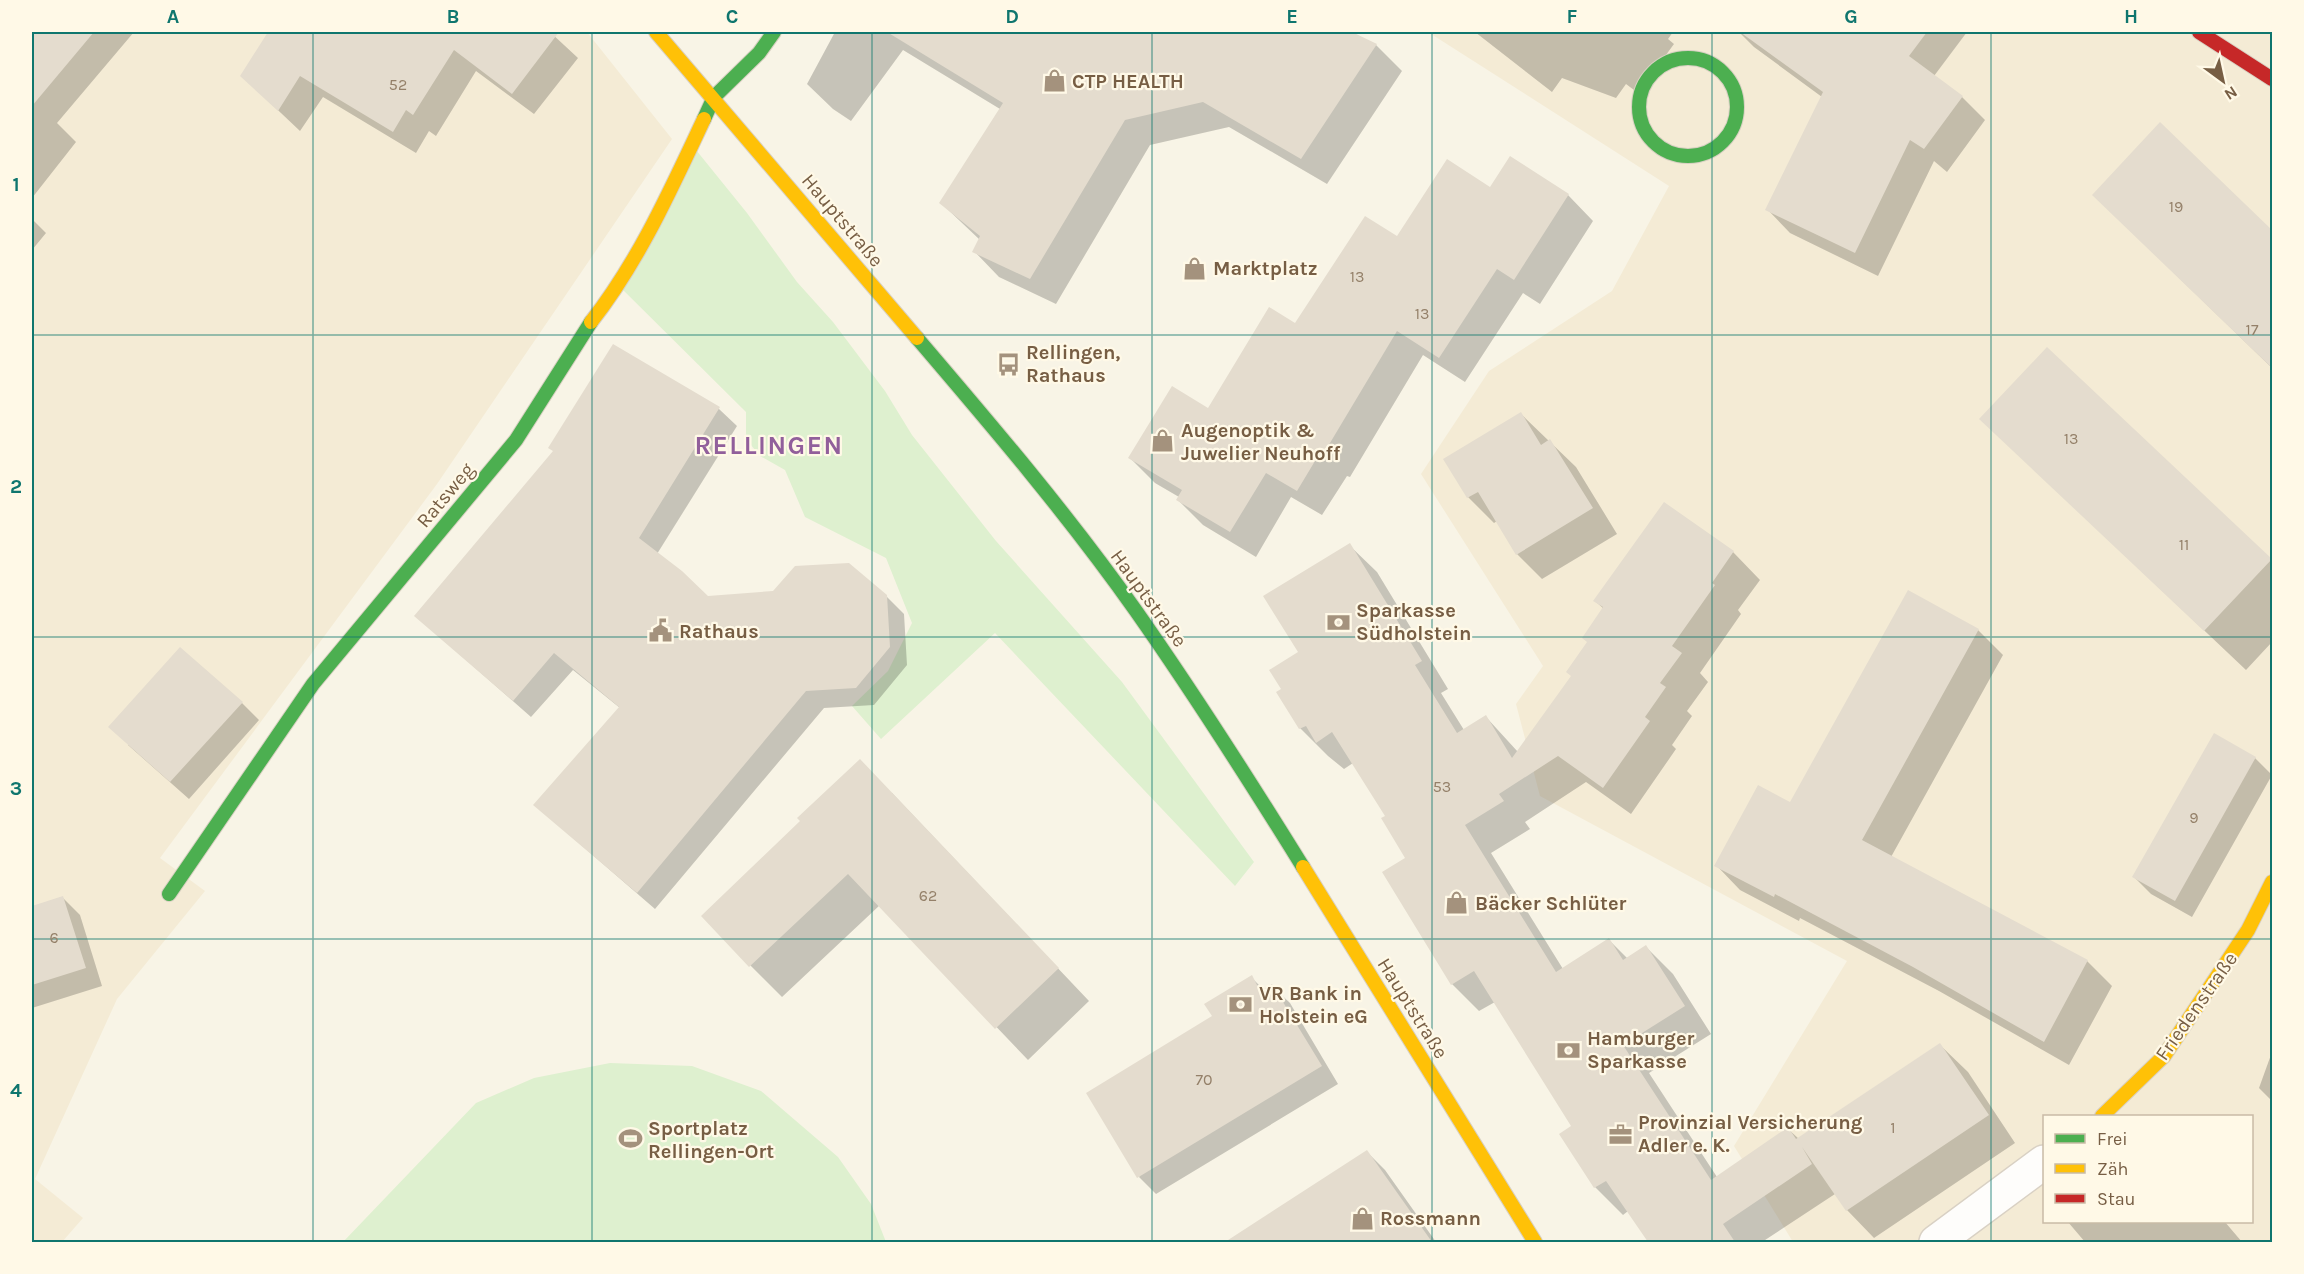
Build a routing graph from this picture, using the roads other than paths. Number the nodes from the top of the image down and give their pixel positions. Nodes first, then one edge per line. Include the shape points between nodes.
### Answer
1 (656, 32) edge
2 (774, 32) edge
3 (2199, 32) edge
4 (2272, 79) edge
5 (714, 97) junction
6 (1665, 152) joint
7 (2272, 882) edge
8 (169, 894) dead end
9 (2103, 1115) edge
10 (2043, 1163) edge
11 (1535, 1242) edge
12 (1936, 1242) edge

1 - 5 street, Hauptstraße
2 - 5 street via 759,53
3 - 4 street
5 - 8 street, Ratsweg via 671,190 619,286 588,326 516,440 313,684
5 - 11 street, Hauptstraße via 1044,489 1136,610 1232,752
6 - 6 street via 1692,158 1717,149 1733,130 1738,112 1736,91 1725,74 1710,63 1691,57 1674,60 1657,69 1643,86 1638,105 1640,121 1649,139
7 - 9 street, Friedenstraße via 2248,930 2164,1056
10 - 12 street

